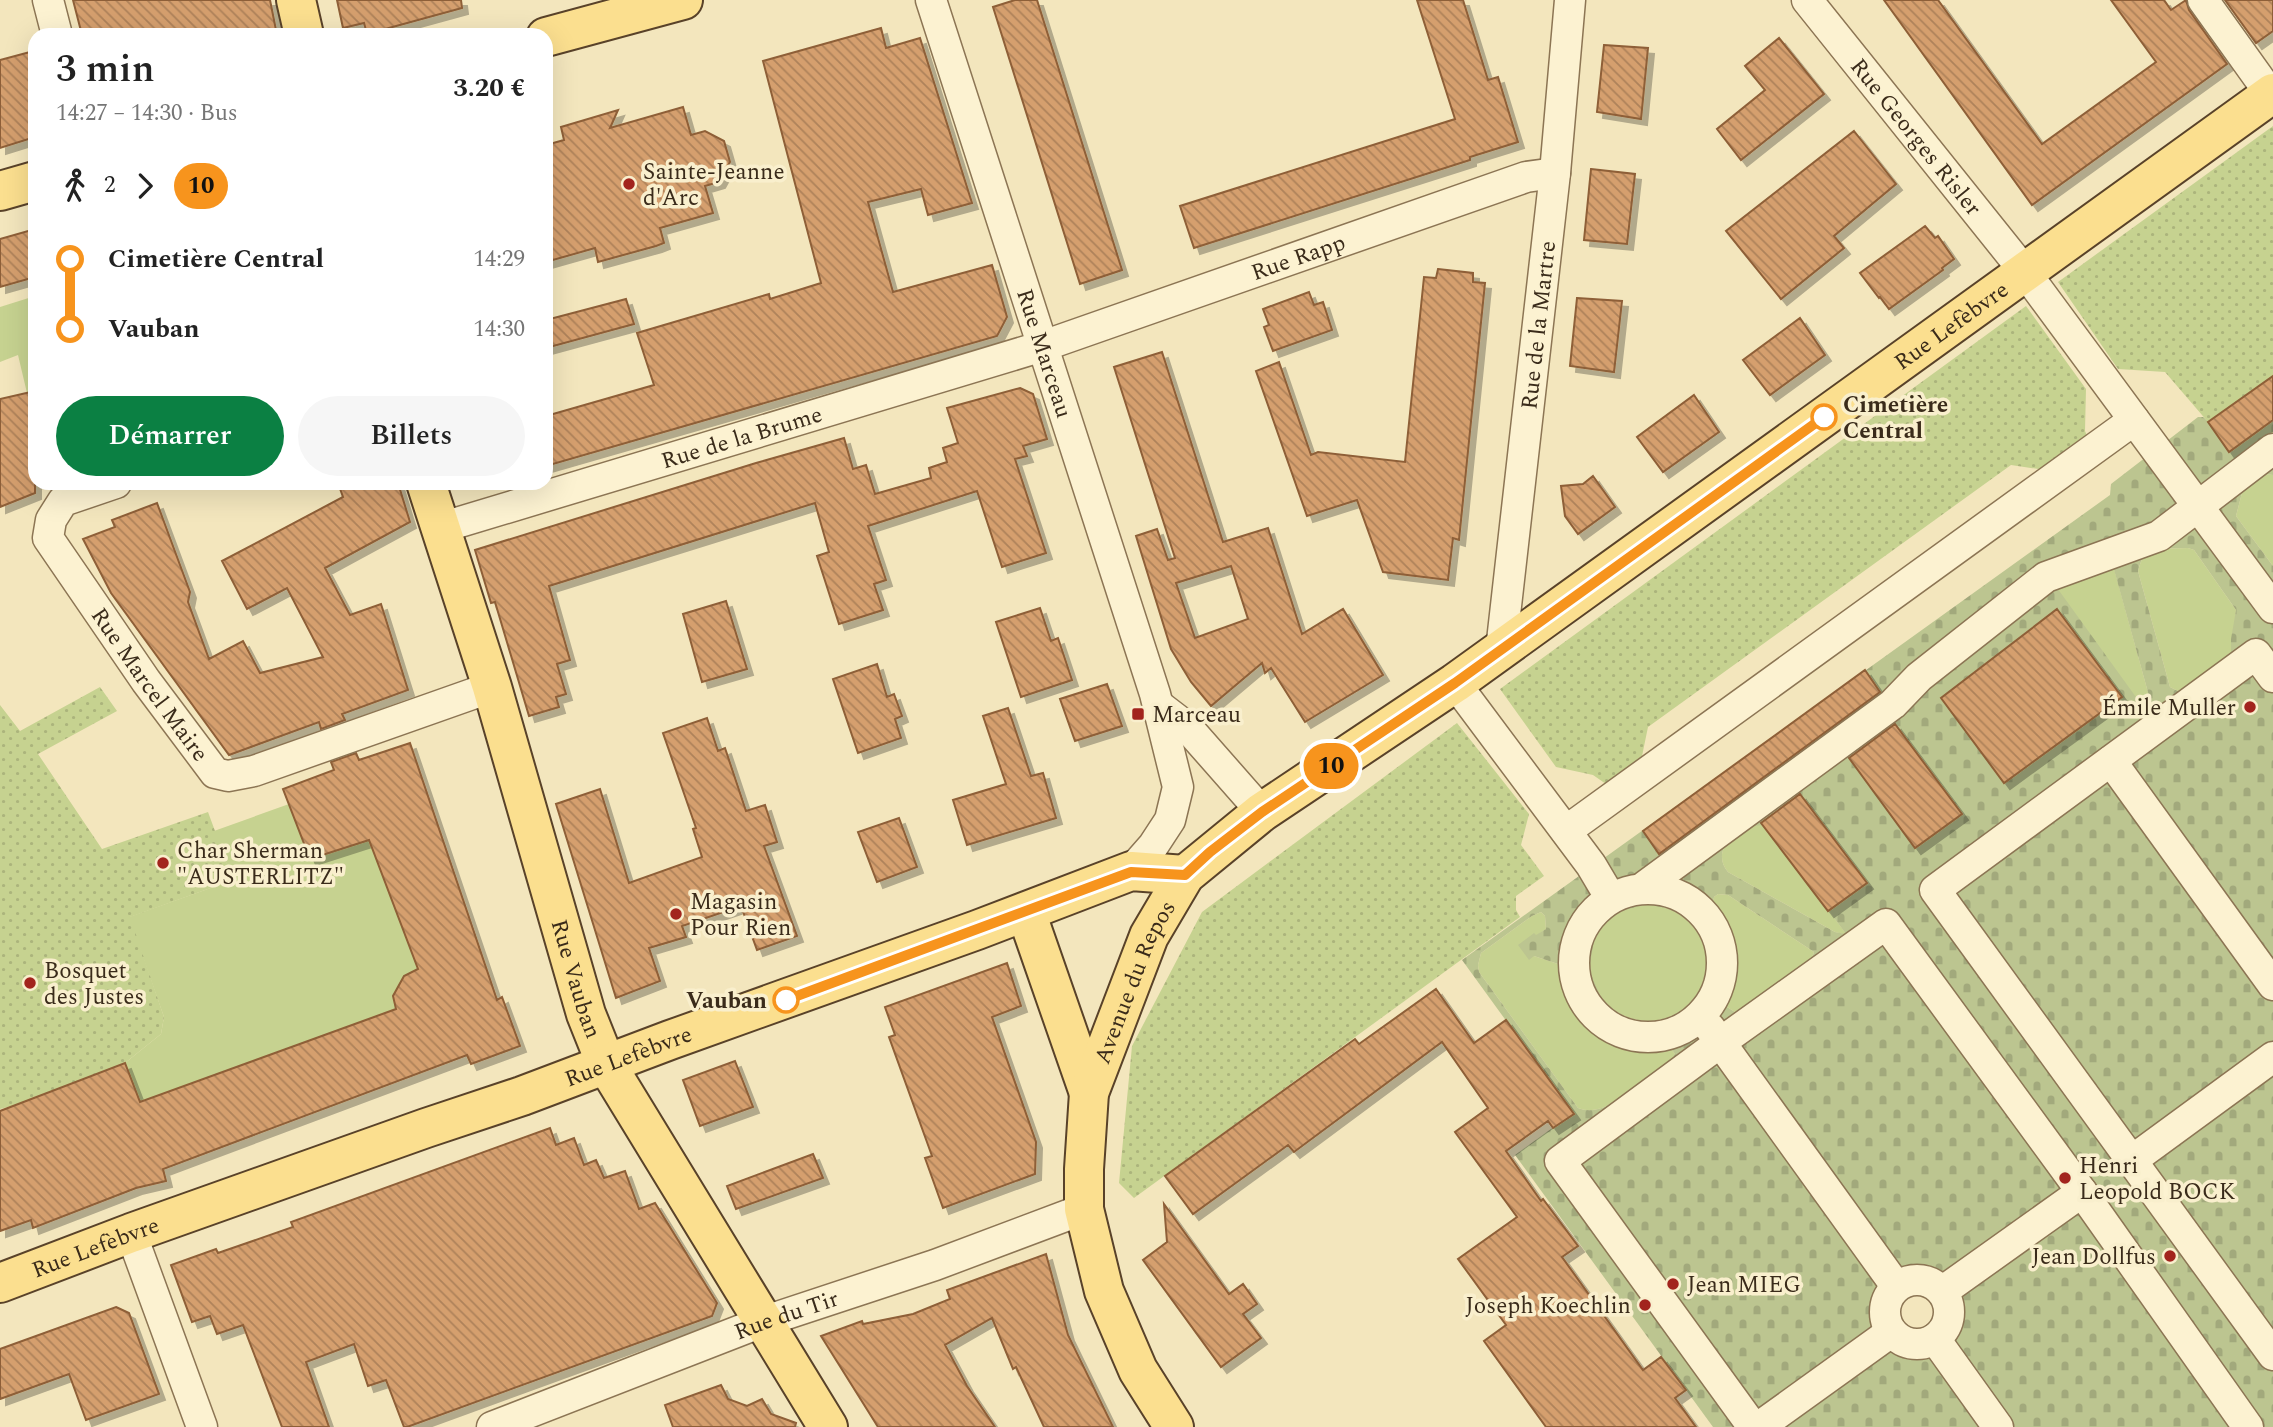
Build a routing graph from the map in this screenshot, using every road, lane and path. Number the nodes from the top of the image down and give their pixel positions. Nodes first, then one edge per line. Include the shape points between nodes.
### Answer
1 (48, 0) edge
2 (296, 0) edge
3 (683, 0) edge
4 (931, 0) edge
5 (1570, 0) edge
6 (1807, 0) edge
7 (2203, 0) edge
8 (55, 28) edge
9 (302, 28) edge
10 (553, 35) edge
11 (2272, 94) edge
12 (1555, 173) junction
13 (28, 183) edge
14 (0, 191) edge
15 (2025, 272) junction
16 (1042, 346) junction
17 (2134, 420) junction
18 (2273, 449) edge
19 (96, 490) edge
20 (428, 490) edge
21 (2199, 508) junction
22 (440, 528) junction
23 (2273, 608) edge
24 (1501, 650) junction
25 (2268, 658) edge
26 (1455, 683) junction
27 (492, 687) junction
28 (1158, 705) junction
29 (2111, 761) junction
30 (1262, 812) junction
31 (1566, 831) junction
32 (1131, 872) junction
33 (1185, 875) junction
34 (1645, 886) junction
35 (1610, 897) junction
36 (1026, 912) junction
37 (2273, 985) edge
38 (1702, 1018) junction
39 (1721, 1042) junction
40 (2273, 1057) edge
41 (606, 1064) junction
42 (1089, 1093) junction
43 (2131, 1161) junction
44 (2082, 1192) junction
45 (1084, 1209) junction
46 (131, 1233) junction
47 (0, 1283) edge
48 (1896, 1286) junction
49 (1943, 1291) junction
50 (762, 1322) junction
51 (1891, 1332) junction
52 (1935, 1339) junction
53 (2273, 1355) edge
54 (202, 1427) edge
55 (492, 1427) edge
56 (828, 1427) edge
57 (1174, 1427) edge
58 (1753, 1427) edge
59 (1759, 1427) edge
60 (1998, 1427) edge
61 (2248, 1427) edge

1 - 8 street
2 - 9 main road
3 - 10 main road
4 - 16 street, Rue Marceau
5 - 12 street, Rue de la Martre
6 - 15 street, Rue Georges Risler
7 - 11 street
11 - 15 main road, Rue Lefèbvre
12 - 16 street, Rue Rapp via 1526,177
12 - 24 street, Rue de la Martre
13 - 14 main road
15 - 17 street, Rue Georges Risler
15 - 24 main road, Rue Lefèbvre
16 - 22 street, Rue de la Brume
16 - 28 street, Rue Marceau
17 - 21 street, Rue Georges Risler
17 - 31 street
18 - 21 street
19 - 27 street, Rue Marcel Maire via 63,501 51,520 48,538 215,774 254,771
20 - 22 main road, Rue Vauban
21 - 23 street, Rue Georges Risler
21 - 34 street via 2159,536 2046,577 1919,677 1893,704
22 - 27 main road, Rue Vauban
24 - 26 main road, Rue Lefèbvre
25 - 29 street
26 - 30 main road, Rue Lefèbvre
26 - 31 street
27 - 41 main road, Rue Vauban via 586,1014
28 - 30 street via 1188,728
28 - 32 street, Rue Marceau via 1178,788 1170,820
29 - 37 street
29 - 43 street via 1935,890
30 - 33 main road, Rue Lefèbvre
31 - 35 street
32 - 33 main road, Rue Lefèbvre
32 - 36 main road, Rue Lefèbvre
33 - 42 main road, Avenue du Repos via 1149,936
34 - 35 street
34 - 38 street via 1681,894 1710,918 1723,952 1719,988
35 - 38 street via 1581,927 1572,968 1586,1008 1624,1035 1665,1036
36 - 41 main road, Rue Lefèbvre
36 - 42 main road, Avenue du Repos
38 - 39 street
39 - 44 street via 1886,925
39 - 48 street
39 - 58 street via 1560,1161
40 - 43 street
41 - 46 main road, Rue Lefèbvre
41 - 50 main road, Rue Vauban
42 - 45 main road, Avenue du Repos
43 - 53 street
44 - 49 street
44 - 61 street
45 - 50 street, Rue du Tir via 935,1265
45 - 57 main road, Avenue du Repos via 1104,1291 1138,1370
46 - 47 main road, Rue Lefèbvre
46 - 54 street
48 - 49 street via 1912,1279 1929,1281
48 - 51 street via 1886,1300 1884,1316
49 - 52 street via 1950,1308 1947,1325
50 - 55 street, Rue du Tir
50 - 56 main road, Rue Vauban
51 - 52 street via 1904,1342 1920,1344
51 - 59 street
52 - 60 street

